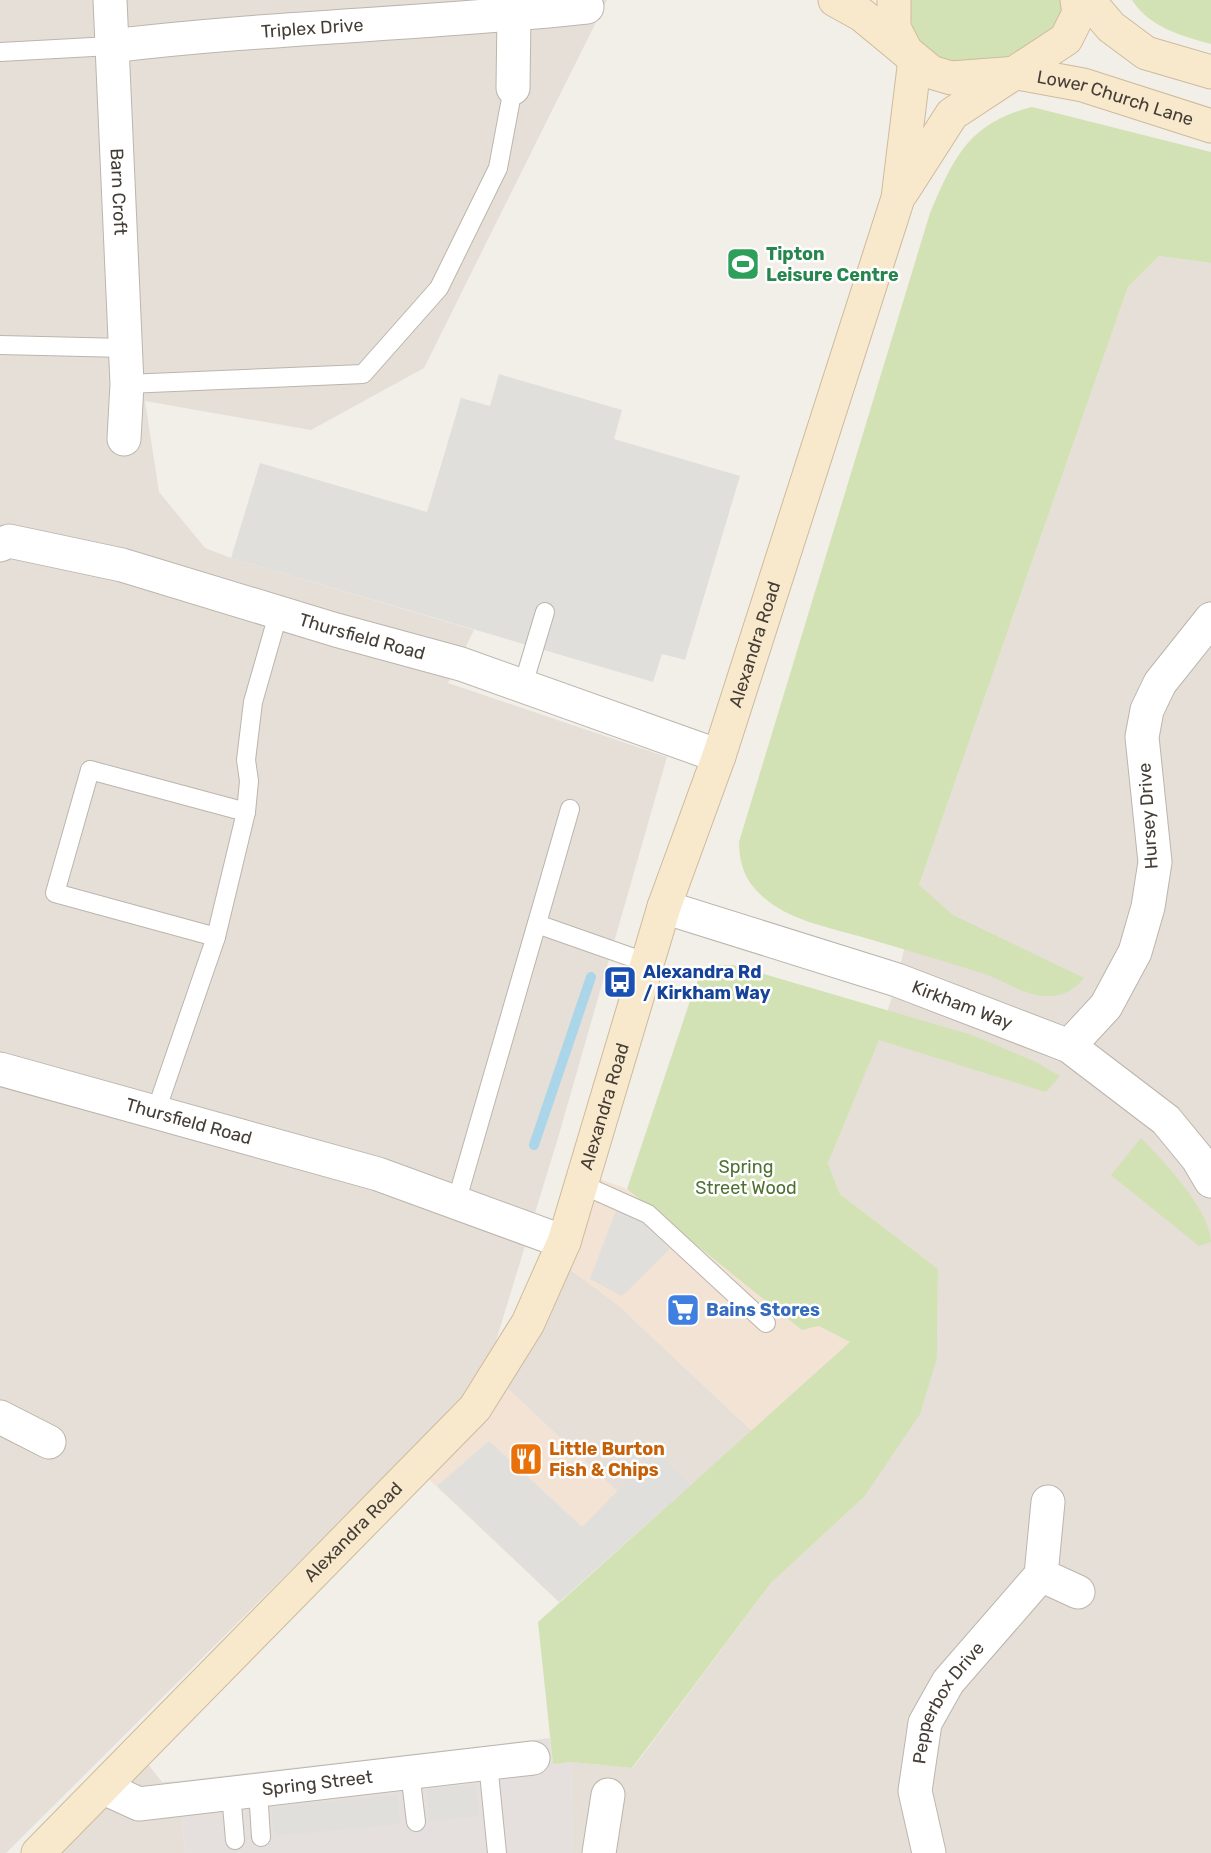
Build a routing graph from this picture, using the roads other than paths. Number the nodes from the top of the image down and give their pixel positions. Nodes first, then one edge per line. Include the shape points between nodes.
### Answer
1 (110, 0) edge
2 (835, 0) edge
3 (894, 0) edge
4 (1077, 0) edge
5 (1088, 0) edge
6 (587, 7) dead end
7 (514, 15) junction
8 (111, 46) junction
9 (0, 52) edge
10 (910, 55) junction
11 (1211, 72) edge
12 (1018, 73) junction
13 (513, 88) joint
14 (1211, 126) edge
15 (898, 198) junction
16 (0, 345) edge
17 (125, 348) junction
18 (127, 384) junction
19 (124, 439) dead end
20 (0, 545) edge
21 (279, 611) junction
22 (545, 612) dead end
23 (1211, 619) edge
24 (523, 685) junction
25 (719, 756) junction
26 (570, 809) dead end
27 (246, 812) junction
28 (664, 907) junction
29 (537, 924) junction
30 (216, 937) junction
31 (648, 963) junction
32 (1069, 1046) junction
33 (0, 1069) edge
34 (156, 1111) junction
35 (1211, 1181) edge
36 (581, 1184) junction
37 (456, 1203) junction
38 (564, 1242) junction
39 (766, 1323) dead end
40 (0, 1417) edge
41 (49, 1442) dead end
42 (1048, 1502) dead end
43 (1041, 1575) junction
44 (1078, 1592) dead end
45 (533, 1758) dead end
46 (488, 1763) junction
47 (410, 1772) junction
48 (104, 1788) junction
49 (245, 1792) junction
50 (608, 1795) dead end
51 (416, 1822) dead end
52 (261, 1837) dead end
53 (235, 1840) dead end
54 (38, 1853) edge
55 (497, 1853) edge
56 (599, 1853) edge
57 (929, 1853) edge

1 - 8 street, Barn Croft
2 - 10 main road, Lower Church Lane via 862,15
3 - 10 main road via 894,27
4 - 12 main road, Alexandra Road via 1079,13 1066,39
5 - 11 main road via 1111,27 1146,53
6 - 7 street, Triplex Drive
7 - 8 street, Triplex Drive via 212,34
7 - 13 street
8 - 9 lane
8 - 17 street, Barn Croft
10 - 12 main road, Lower Church Lane via 931,72 951,78
10 - 15 main road, Alexandra Road
12 - 14 main road, Lower Church Lane via 1083,85
12 - 15 main road, Alexandra Road via 952,114
13 - 18 lane via 498,168 439,288 363,374
15 - 25 main road, Alexandra Road
16 - 17 lane
17 - 18 street, Barn Croft
18 - 19 street, Barn Croft
20 - 21 street, Thursfield Road via 9,541 122,565
21 - 24 street, Thursfield Road
21 - 27 lane via 254,702 246,760
22 - 24 lane
23 - 32 street, Hursey Drive via 1160,683 1147,710 1142,737 1155,862 1135,952 1106,1006
24 - 25 street, Thursfield Road
25 - 28 main road, Alexandra Road
26 - 29 lane
27 - 30 lane
27 - 30 lane via 90,770 55,893
28 - 31 main road, Alexandra Road
28 - 32 street, Kirkham Way via 897,980
29 - 31 lane
29 - 37 lane
30 - 34 lane
31 - 36 main road, Alexandra Road
32 - 35 street, Kirkham Way via 1167,1120
33 - 34 street, Thursfield Road
34 - 37 street, Thursfield Road via 378,1174
36 - 38 main road, Alexandra Road
36 - 39 lane via 648,1214
37 - 38 street, Thursfield Road
38 - 48 main road, Alexandra Road via 528,1323 475,1408
40 - 41 street
42 - 43 street
43 - 44 street
43 - 57 street, Pepperbox Drive via 948,1682 925,1723 915,1791
45 - 46 street, Spring Street
46 - 47 street, Spring Street
46 - 55 lane
47 - 49 street, Spring Street
47 - 51 lane
48 - 49 street, Spring Street via 139,1804
48 - 54 main road, Alexandra Road
49 - 52 lane
49 - 53 lane
50 - 56 street

